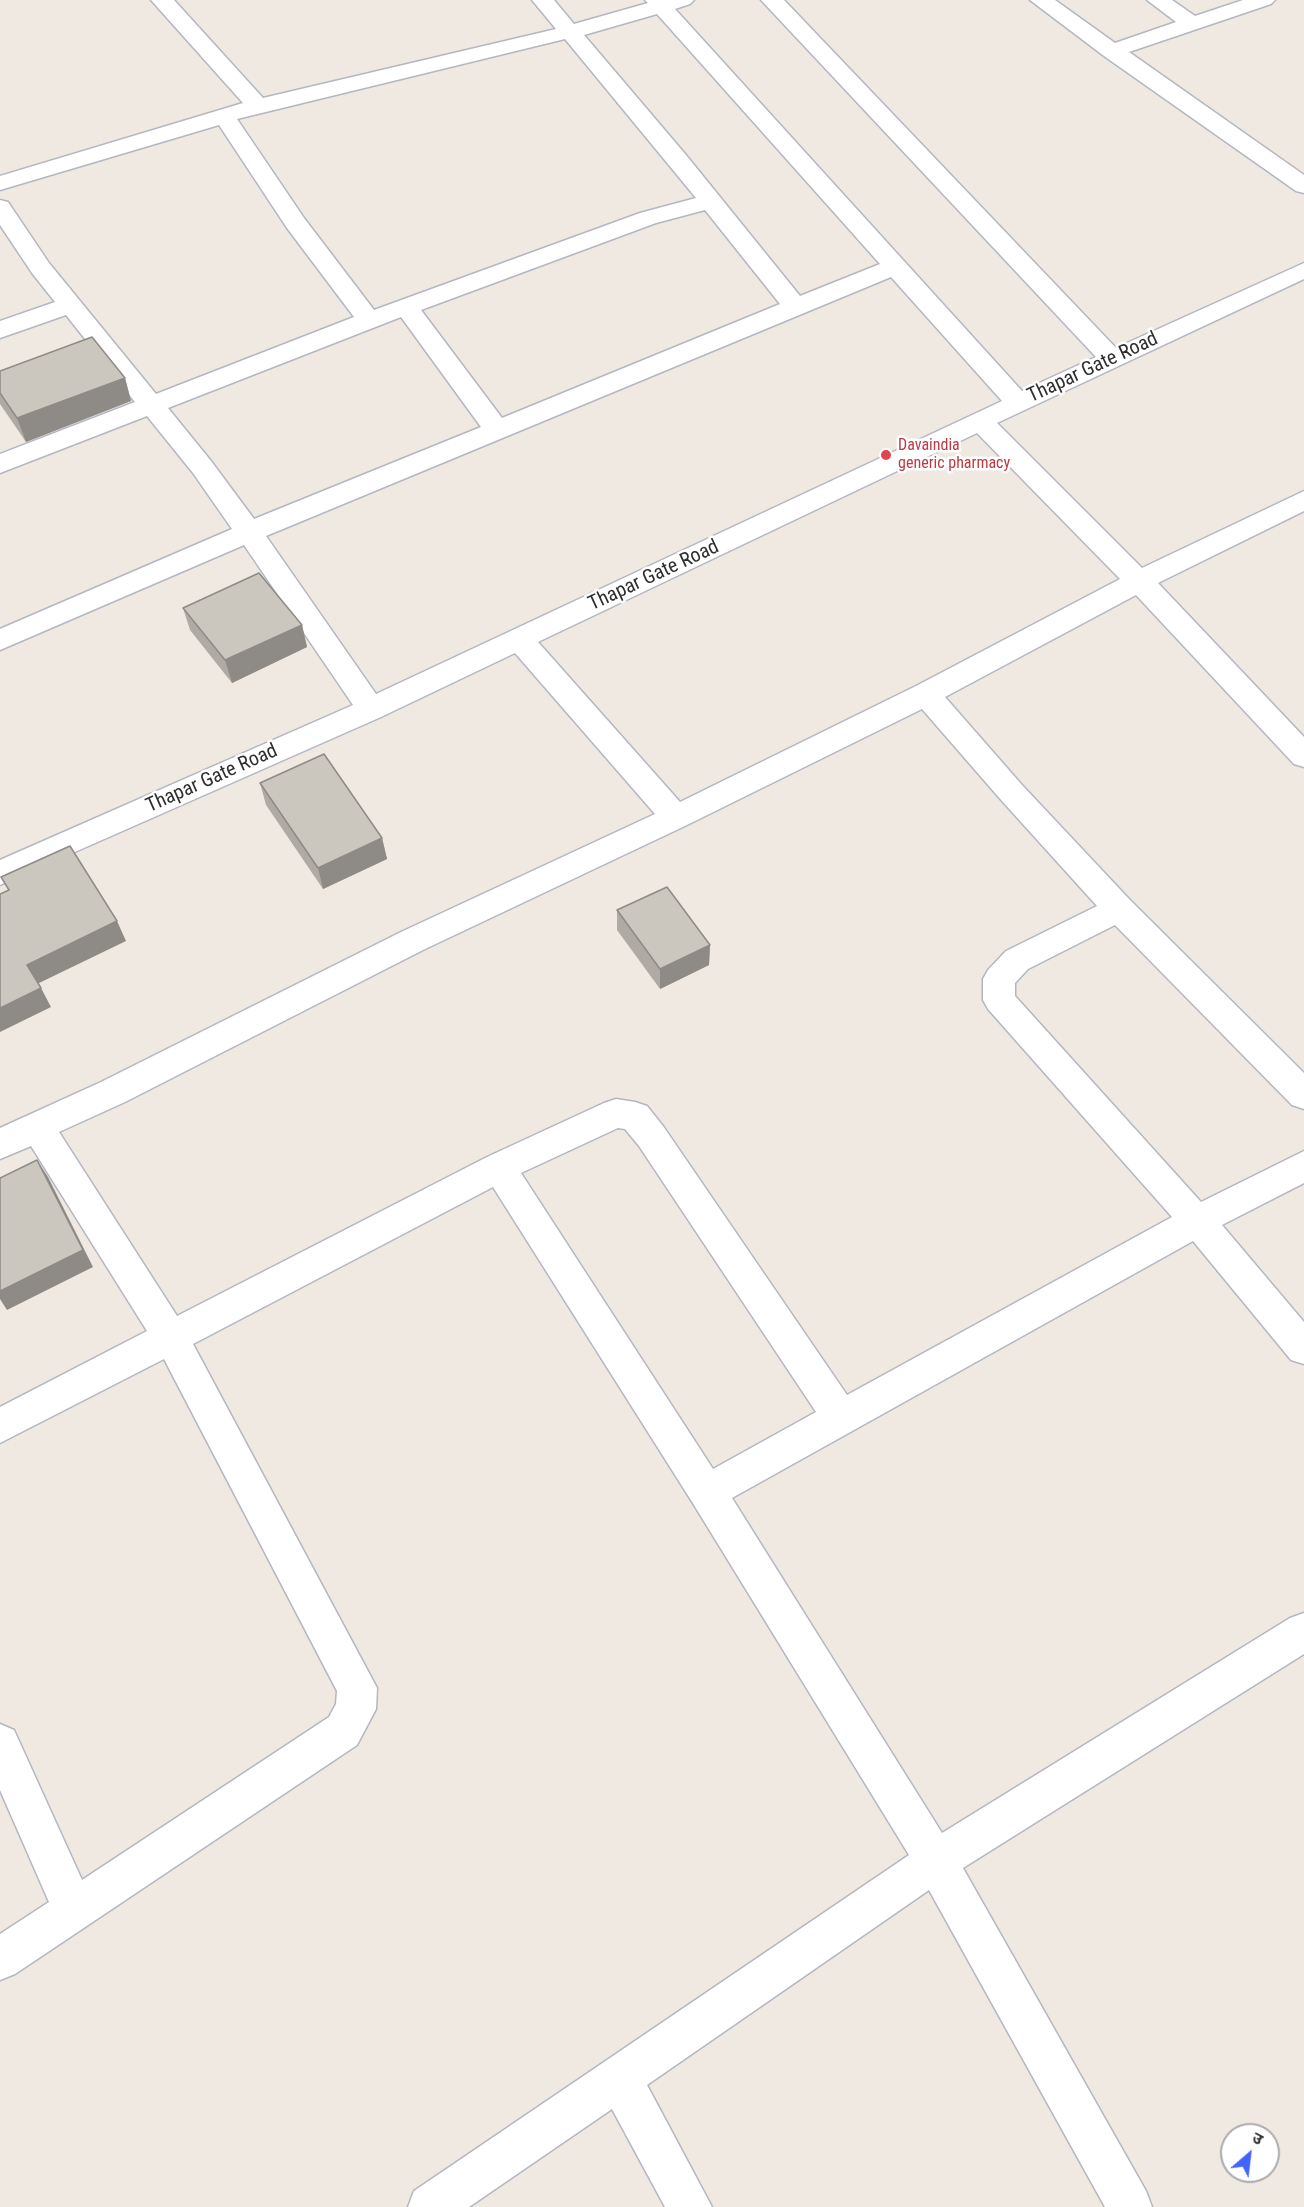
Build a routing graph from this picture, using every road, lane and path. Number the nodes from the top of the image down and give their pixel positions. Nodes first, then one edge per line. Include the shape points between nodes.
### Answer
1 (162, 0) edge
2 (543, 0) edge
3 (772, 0) edge
4 (1041, 0) edge
5 (1158, 0) edge
6 (1264, 0) edge
7 (667, 2) edge
8 (1192, 24) junction
9 (569, 32) junction
10 (1112, 51) junction
11 (258, 106) junction
12 (224, 116) junction
13 (0, 183) edge
14 (1304, 186) edge
15 (710, 201) junction
16 (0, 207) edge
17 (893, 267) junction
18 (1304, 270) edge
19 (71, 305) junction
20 (406, 306) junction
21 (795, 307) junction
22 (369, 320) junction
23 (0, 330) edge
24 (1112, 359) junction
25 (151, 403) junction
26 (1018, 403) junction
27 (981, 420) junction
28 (497, 430) junction
29 (0, 464) edge
30 (1304, 500) edge
31 (249, 532) junction
32 (1139, 581) junction
33 (519, 639) junction
34 (0, 640) edge
35 (926, 694) junction
36 (370, 709) junction
37 (1304, 756) edge
38 (676, 817) junction
39 (0, 873) edge
40 (1119, 909) junction
41 (1304, 1095) edge
42 (37, 1127) junction
43 (0, 1144) edge
44 (1304, 1166) edge
45 (499, 1167) junction
46 (1197, 1221) junction
47 (170, 1336) junction
48 (1304, 1348) edge
49 (842, 1419) junction
50 (0, 1426) edge
51 (707, 1492) junction
52 (1304, 1632) edge
53 (0, 1744) edge
54 (936, 1861) junction
55 (74, 1910) junction
56 (0, 1959) edge
57 (619, 2078) junction
58 (430, 2207) edge
59 (690, 2207) edge
60 (1130, 2207) edge

1 - 11 street
2 - 9 street
3 - 24 street
4 - 10 street
5 - 8 street
6 - 8 street
7 - 9 street
7 - 17 street
8 - 10 street
9 - 11 street
9 - 15 street
10 - 14 street
11 - 12 street
12 - 13 street
12 - 22 street via 295,222
15 - 20 street via 648,218
15 - 21 street
16 - 19 street via 40,268
17 - 21 street
17 - 26 street
18 - 24 street, Thapar Gate Road
19 - 23 street
19 - 25 street
20 - 22 street
20 - 28 street
21 - 28 street
22 - 25 street
24 - 26 street, Thapar Gate Road
25 - 29 street
25 - 31 street
26 - 27 street, Thapar Gate Road
27 - 32 street
27 - 33 street, Thapar Gate Road
28 - 31 street
30 - 32 street
31 - 34 street
31 - 36 street
32 - 35 street
32 - 37 street
33 - 36 street, Thapar Gate Road
33 - 38 street
35 - 38 street
35 - 40 street
36 - 39 street, Thapar Gate Road
38 - 42 street via 412,941
40 - 41 street
40 - 46 street via 1017,960 999,979 999,1000
42 - 43 street
42 - 47 street
44 - 46 street
45 - 47 street
45 - 49 street via 616,1113 635,1116
45 - 51 street
46 - 48 street
46 - 49 street
47 - 50 street
47 - 55 street via 357,1688 356,1709 343,1731
49 - 51 street
51 - 54 street
52 - 54 street
53 - 55 street
54 - 57 street
54 - 60 street
55 - 56 street
57 - 58 street
57 - 59 street

